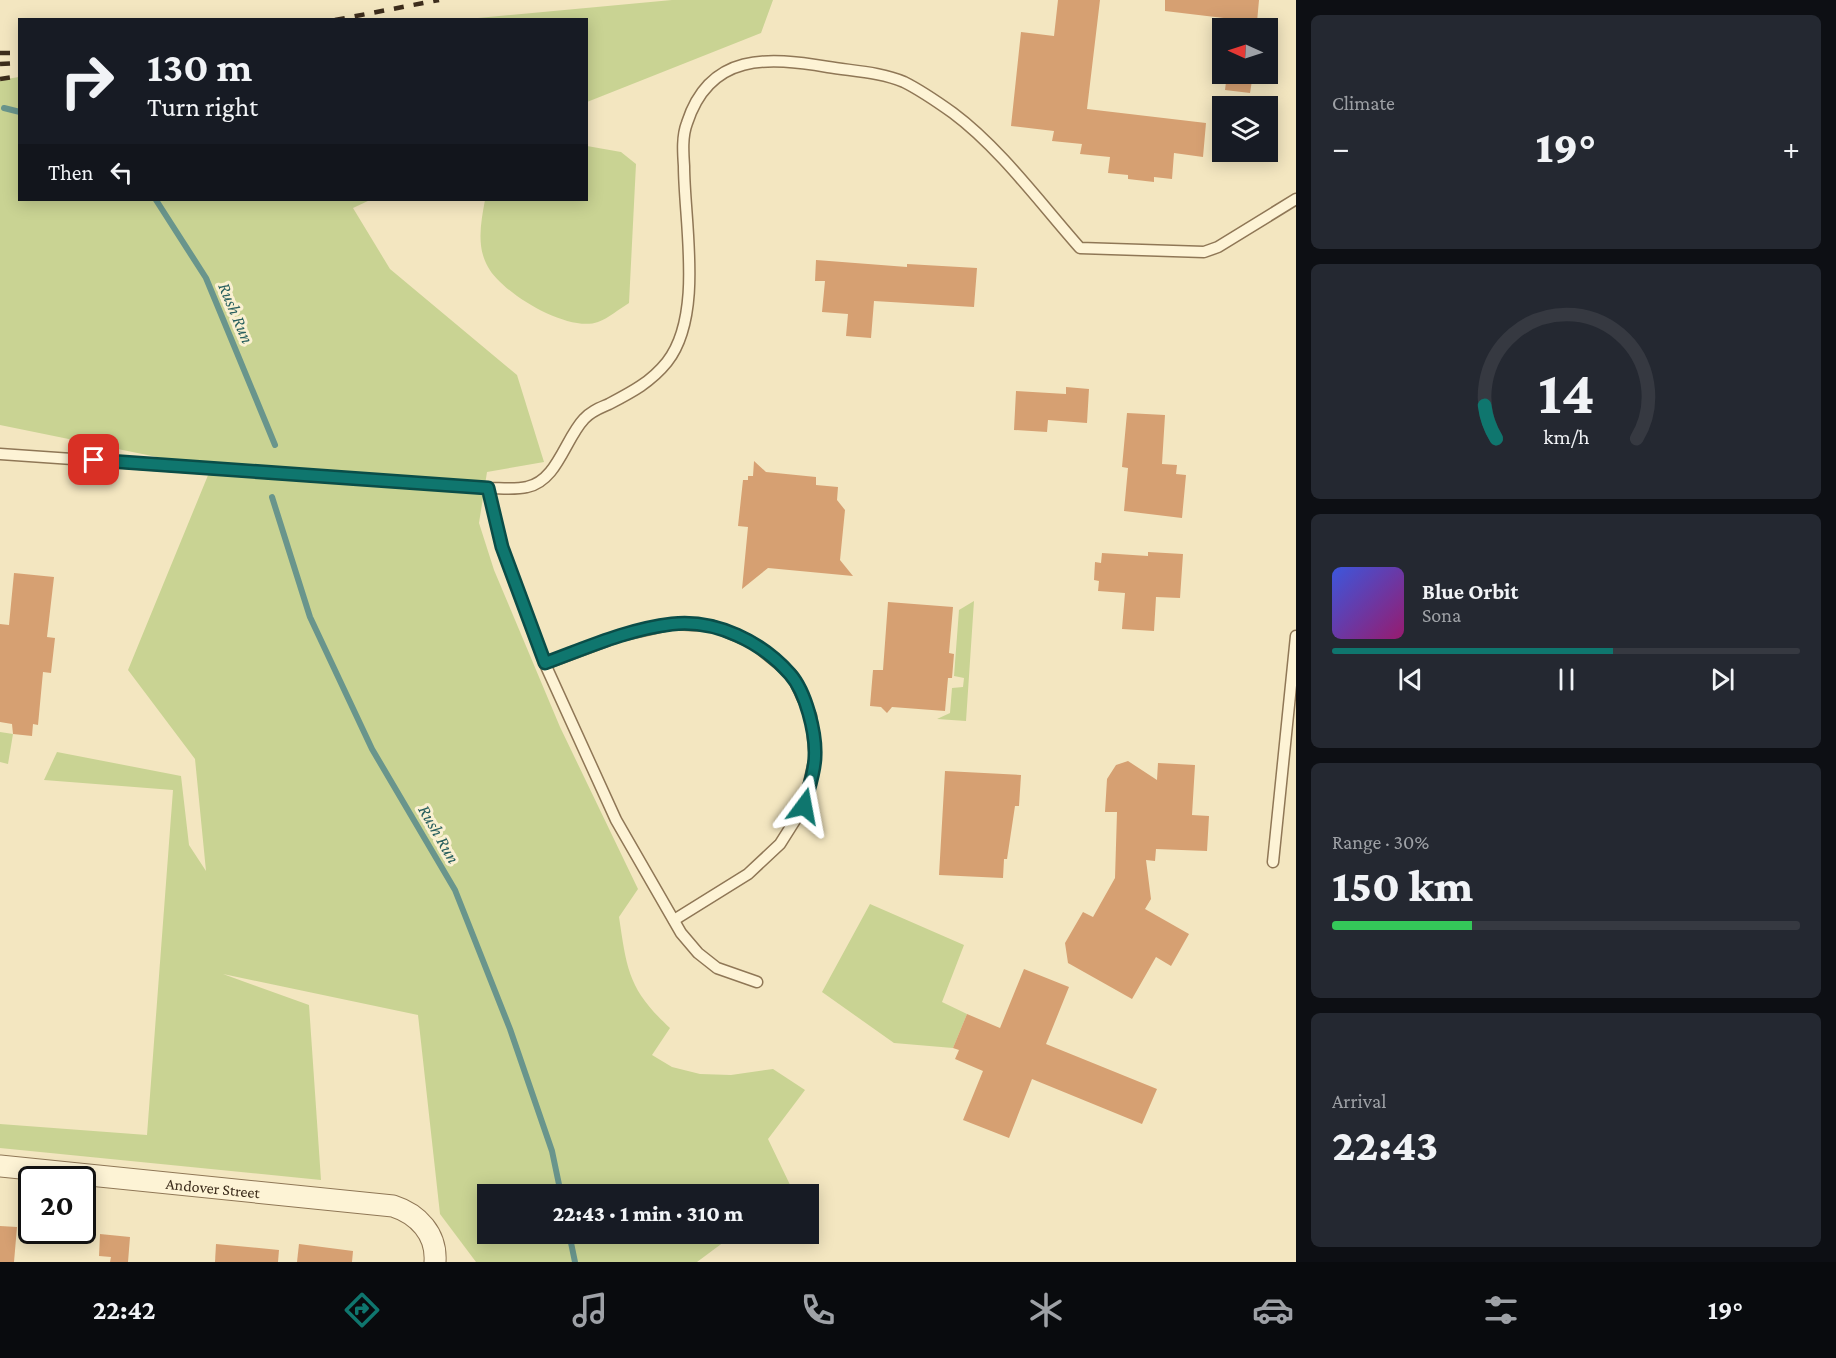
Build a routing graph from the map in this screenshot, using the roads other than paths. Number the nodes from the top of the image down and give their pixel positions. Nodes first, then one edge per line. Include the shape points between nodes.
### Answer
1 (1296, 199) edge
2 (0, 454) edge
3 (488, 488) junction
4 (1296, 636) edge
5 (545, 663) junction
6 (1273, 862) dead end
7 (674, 920) junction
8 (758, 982) dead end
9 (0, 1166) edge
10 (435, 1262) edge

1 - 3 lane via 1204,252 1080,248 969,128 904,82 783,59 753,60 730,69 710,84 686,124 684,194 689,275 685,317 668,361 646,384 589,413 547,477 528,487
2 - 3 lane
3 - 5 lane via 502,547
4 - 6 lane
5 - 7 lane via 616,820
5 - 7 lane via 620,636 673,624 713,626 753,643 792,675 811,716 816,757 804,806 780,844 748,874
7 - 8 lane via 698,953 717,968
9 - 10 street, Andover Street via 393,1206 421,1222 432,1240

